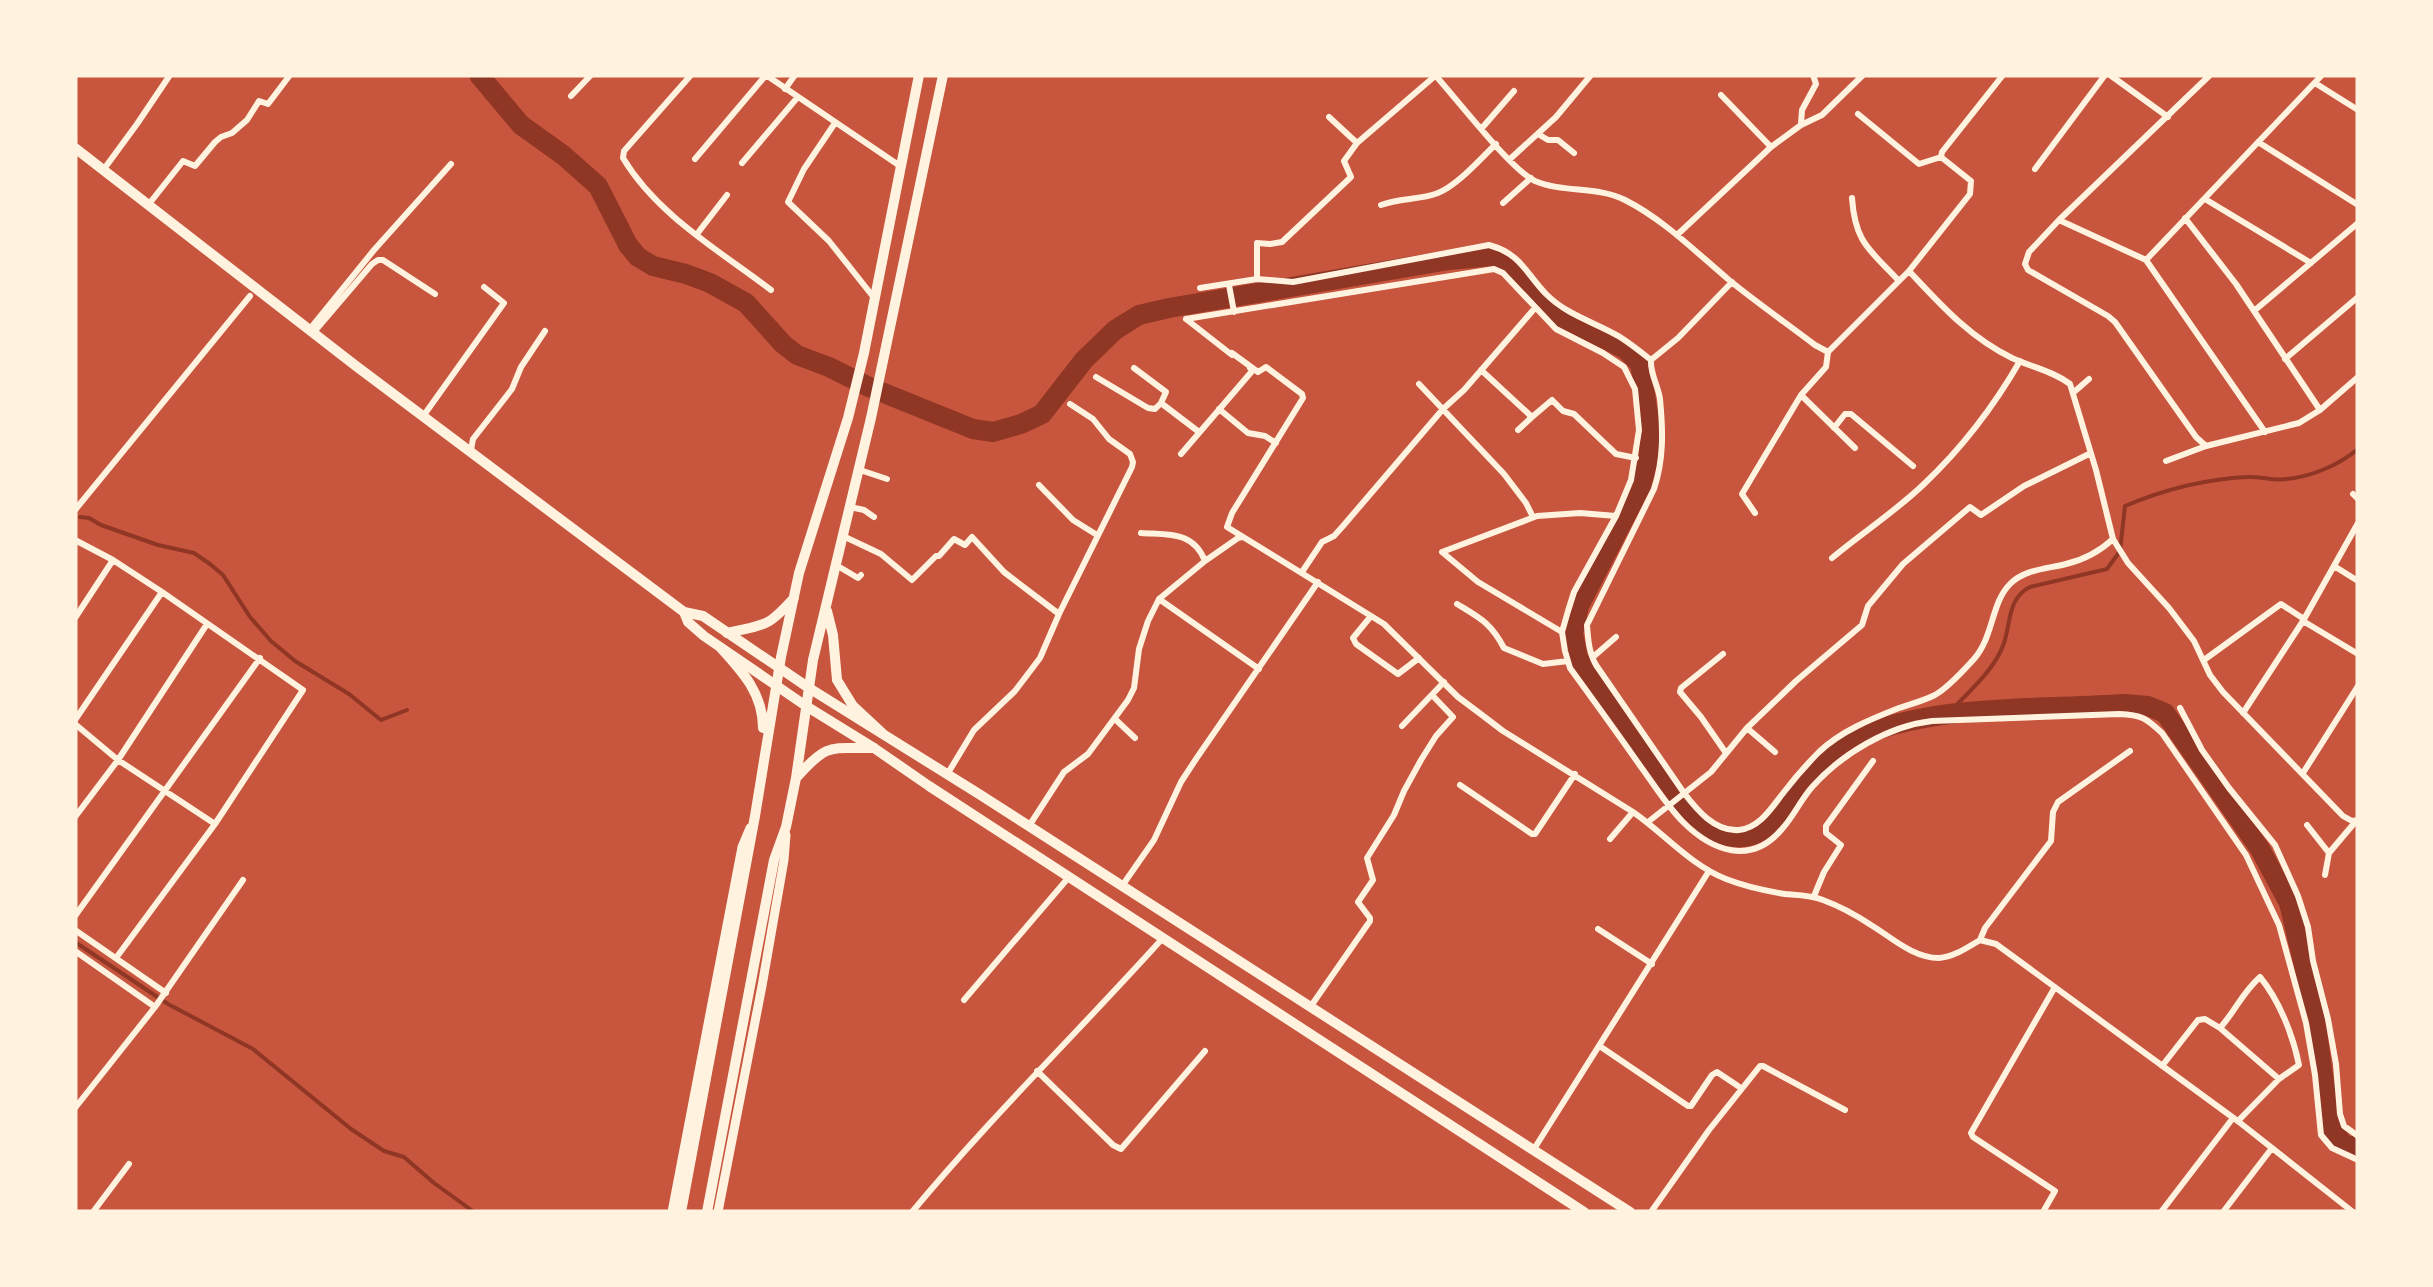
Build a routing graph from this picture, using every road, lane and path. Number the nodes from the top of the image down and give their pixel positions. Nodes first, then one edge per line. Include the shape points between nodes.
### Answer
1 (170, 75) edge
2 (290, 75) edge
3 (591, 75) edge
4 (690, 75) edge
5 (766, 75) edge
6 (796, 75) edge
7 (919, 75) edge
8 (943, 75) edge
9 (1435, 75) edge
10 (1592, 75) edge
11 (1813, 75) edge
12 (1864, 75) edge
13 (2003, 75) edge
14 (2107, 75) edge
15 (2210, 75) edge
16 (2322, 75) edge
17 (2315, 83) junction
18 (785, 89) junction
19 (1514, 91) dead end
20 (1721, 95) dead end
21 (571, 96) dead end
22 (797, 98) junction
23 (2358, 110) edge
24 (1858, 114) dead end
25 (1329, 117) dead end
26 (2168, 117) junction
27 (836, 123) junction
28 (1802, 124) junction
29 (1482, 128) junction
30 (1538, 134) junction
31 (2258, 142) junction
32 (1357, 143) junction
33 (1496, 144) junction
34 (1771, 147) junction
35 (75, 148) edge
36 (1574, 153) dead end
37 (1940, 157) junction
38 (695, 159) dead end
39 (1510, 159) junction
40 (742, 163) dead end
41 (451, 164) dead end
42 (902, 166) junction
43 (2035, 169) dead end
44 (103, 170) junction
45 (1531, 178) junction
46 (728, 195) dead end
47 (1852, 198) dead end
48 (2204, 198) junction
49 (1503, 203) dead end
50 (2358, 204) edge
51 (148, 205) junction
52 (1381, 205) dead end
53 (2185, 218) junction
54 (2059, 220) junction
55 (2358, 223) edge
56 (696, 234) junction
57 (1677, 235) junction
58 (2146, 260) junction
59 (2310, 263) junction
60 (1909, 271) junction
61 (1257, 279) junction
62 (1899, 281) junction
63 (1732, 282) junction
64 (1230, 286) junction
65 (484, 287) dead end
66 (1200, 288) dead end
67 (771, 290) dead end
68 (435, 294) dead end
69 (250, 296) dead end
70 (2358, 297) edge
71 (875, 299) junction
72 (1535, 308) junction
73 (1234, 310) junction
74 (2254, 311) junction
75 (312, 330) junction
76 (545, 331) dead end
77 (1828, 352) junction
78 (1232, 353) dead end
79 (2284, 358) junction
80 (1651, 360) junction
81 (2020, 361) junction
82 (1134, 368) dead end
83 (1482, 370) junction
84 (1096, 376) dead end
85 (2358, 377) edge
86 (2089, 379) dead end
87 (1419, 384) dead end
88 (2074, 392) junction
89 (1801, 395) junction
90 (1161, 403) junction
91 (1070, 404) dead end
92 (1443, 409) junction
93 (1219, 410) junction
94 (2320, 410) junction
95 (424, 415) junction
96 (1532, 417) junction
97 (1834, 428) junction
98 (1518, 430) dead end
99 (1199, 432) junction
100 (2266, 432) junction
101 (1276, 443) junction
102 (2206, 446) junction
103 (1854, 448) dead end
104 (471, 450) junction
105 (2090, 453) junction
106 (1181, 454) dead end
107 (1636, 458) junction
108 (2166, 462) dead end
109 (1913, 466) dead end
110 (858, 469) junction
111 (887, 478) dead end
112 (1039, 485) dead end
113 (849, 507) junction
114 (75, 510) edge
115 (1755, 513) dead end
116 (1616, 516) junction
117 (874, 517) dead end
118 (1533, 517) junction
119 (2358, 523) edge
120 (1141, 533) dead end
121 (1097, 535) junction
122 (842, 536) junction
123 (1244, 537) junction
124 (75, 540) edge
125 (2114, 541) junction
126 (1832, 558) dead end
127 (113, 560) junction
128 (1204, 560) junction
129 (835, 564) junction
130 (2334, 566) junction
131 (1302, 572) junction
132 (861, 575) dead end
133 (2358, 581) edge
134 (1318, 582) junction
135 (162, 592) junction
136 (795, 597) junction
137 (1159, 598) junction
138 (1457, 604) dead end
139 (826, 605) junction
140 (684, 612) junction
141 (1059, 614) junction
142 (1371, 616) junction
143 (75, 618) edge
144 (2304, 620) junction
145 (208, 624) junction
146 (1562, 632) junction
147 (727, 633) junction
148 (1616, 637) dead end
149 (721, 648) junction
150 (1723, 654) dead end
151 (2358, 654) edge
152 (260, 658) junction
153 (1419, 658) junction
154 (1592, 658) junction
155 (2204, 660) junction
156 (1568, 661) junction
157 (778, 668) junction
158 (1258, 670) junction
159 (1444, 682) junction
160 (775, 685) junction
161 (2358, 686) edge
162 (809, 688) junction
163 (1433, 696) junction
164 (806, 706) junction
165 (2180, 708) dead end
166 (2243, 713) junction
167 (1114, 719) junction
168 (75, 722) edge
169 (1402, 726) dead end
170 (1747, 728) junction
171 (882, 733) junction
172 (1135, 738) dead end
173 (874, 748) junction
174 (2130, 751) dead end
175 (1775, 752) dead end
176 (1726, 753) junction
177 (118, 760) junction
178 (1873, 761) dead end
179 (762, 769) junction
180 (2303, 773) junction
181 (948, 774) junction
182 (1575, 774) junction
183 (796, 778) junction
184 (1460, 785) dead end
185 (164, 791) junction
186 (1683, 794) junction
187 (1670, 804) junction
188 (1633, 812) junction
189 (755, 816) junction
190 (75, 817) edge
191 (2357, 820) edge
192 (1648, 822) junction
193 (215, 824) junction
194 (1029, 826) junction
195 (2307, 826) dead end
196 (786, 827) junction
197 (1610, 839) dead end
198 (2329, 853) junction
199 (1709, 871) junction
200 (2325, 875) dead end
201 (1069, 877) junction
202 (243, 880) dead end
203 (1122, 886) junction
204 (1814, 896) junction
205 (75, 916) edge
206 (1598, 928) dead end
207 (75, 930) edge
208 (1163, 938) junction
209 (1980, 940) junction
210 (75, 951) edge
211 (116, 958) junction
212 (1652, 964) junction
213 (2055, 986) junction
214 (160, 1000) junction
215 (964, 1000) dead end
216 (1310, 1007) junction
217 (1299, 1026) junction
218 (2220, 1028) junction
219 (1600, 1046) junction
220 (1205, 1052) dead end
221 (2162, 1066) junction
222 (1037, 1070) junction
223 (2278, 1079) junction
224 (1738, 1086) dead end
225 (75, 1108) edge
226 (1846, 1110) dead end
227 (2236, 1119) junction
228 (2358, 1136) edge
229 (2272, 1148) junction
230 (1534, 1150) junction
231 (2358, 1160) edge
232 (129, 1164) dead end
233 (93, 1212) edge
234 (672, 1212) edge
235 (681, 1212) edge
236 (707, 1212) edge
237 (718, 1212) edge
238 (912, 1212) edge
239 (1584, 1212) edge
240 (1630, 1212) edge
241 (1651, 1212) edge
242 (2043, 1212) edge
243 (2161, 1212) edge
244 (2223, 1212) edge
245 (2353, 1212) edge

1 - 44 street
2 - 51 street via 268,104 259,101 196,166 183,161
3 - 21 street
4 - 56 street via 623,158
5 - 18 street
5 - 38 street
6 - 18 street
7 - 42 main road
8 - 110 main road
9 - 29 street
9 - 32 street
10 - 30 street
11 - 28 street
12 - 28 street
13 - 37 street
14 - 26 street
14 - 43 street
15 - 26 street
16 - 17 street
17 - 23 street
17 - 31 street
18 - 22 street
19 - 29 street
20 - 34 street
22 - 27 street
22 - 40 street
24 - 37 street via 1919,164
25 - 32 street
26 - 54 street
27 - 42 street
27 - 71 street via 788,202
28 - 34 street
29 - 33 street
30 - 36 street
30 - 39 street
31 - 48 street
31 - 50 street
32 - 61 street via 1344,161 1351,177 1282,242 1257,243
33 - 39 street
33 - 52 street via 1441,192
34 - 57 street
35 - 44 main road
37 - 60 street via 1969,179 1970,194
39 - 45 street
41 - 75 street
42 - 71 main road
44 - 51 main road
45 - 49 street
45 - 57 street via 1624,199
46 - 56 street
47 - 62 street via 1857,232
48 - 53 street
48 - 59 street
51 - 75 main road
53 - 58 street
53 - 74 street
54 - 58 street
54 - 102 street via 2024,264 2115,322
55 - 59 street
56 - 67 street
57 - 63 street
58 - 100 street
59 - 74 street
60 - 62 street
60 - 81 street via 1952,317
61 - 64 street
61 - 80 street via 1292,282 1488,245 1518,259 1577,318
62 - 77 street
63 - 77 street
63 - 80 street
64 - 66 street
64 - 73 street
65 - 95 street via 504,303
68 - 75 street via 378,260
69 - 114 street
70 - 79 street
71 - 136 main road
72 - 73 street via 1494,268
72 - 83 street
72 - 107 street via 1556,329 1628,372 1638,416
73 - 93 street via 1186,319 1253,370
74 - 79 street
75 - 95 main road
76 - 104 street
77 - 89 street via 1826,367
78 - 101 street via 1258,372 1266,367 1302,394
79 - 94 street
80 - 154 street via 1660,395 1661,468 1587,626
81 - 88 street via 2064,380
81 - 126 street via 1982,420 1924,484
82 - 90 street via 1166,392
83 - 92 street
83 - 96 street
84 - 90 street via 1148,408
85 - 94 street
86 - 88 street
87 - 92 street
88 - 105 street
89 - 97 street
89 - 115 street via 1742,494
90 - 99 street
91 - 121 street via 1132,457
92 - 118 street via 1504,474
92 - 131 street
93 - 99 street
93 - 101 street via 1248,433
94 - 100 street
95 - 104 main road
96 - 98 street
96 - 107 street via 1552,400 1616,454
97 - 103 street
97 - 109 street via 1851,414
99 - 106 street
100 - 102 street
101 - 123 street via 1227,523
102 - 108 street
104 - 140 main road
105 - 125 street
105 - 170 street via 1982,515 1970,506 1903,564 1868,606 1862,625
107 - 116 street
110 - 111 street
110 - 113 main road
112 - 121 street
113 - 117 street
113 - 122 main road
116 - 118 street
116 - 146 street via 1574,592
118 - 146 street via 1442,554
119 - 130 street
120 - 128 street via 1186,538
121 - 141 street
122 - 129 main road
122 - 141 street via 881,554 912,580 954,538 965,546 972,537 1004,572
123 - 128 street
123 - 131 street
124 - 127 street
125 - 155 street
125 - 186 street via 2082,560 2010,584 1983,646 1942,691 1832,742 1754,826 1720,826
127 - 135 street
127 - 143 street
128 - 137 street
129 - 132 street
129 - 139 main road
130 - 133 street
130 - 144 street
131 - 134 street
134 - 142 street
134 - 158 street
135 - 145 street
135 - 168 street
136 - 147 main road via 760,627
136 - 157 main road
137 - 158 street
137 - 167 street via 1138,649 1134,688
138 - 156 street via 1495,630 1504,648 1543,664
139 - 162 main road
139 - 171 main road via 837,680
140 - 147 main road
140 - 149 main road
141 - 181 street via 1040,658 974,730
142 - 153 street
142 - 153 street via 1353,638 1356,644 1398,674
144 - 151 street
144 - 155 street via 2281,604
144 - 166 street
145 - 152 street
145 - 177 street
146 - 156 street
147 - 157 main road
148 - 154 street
149 - 160 main road
149 - 179 main road via 757,694
150 - 176 street via 1680,692
152 - 185 street
152 - 193 street via 302,687 302,694
153 - 159 street
154 - 186 street
155 - 166 street
156 - 187 street
157 - 160 main road
157 - 162 main road
158 - 203 street via 1181,782 1154,840
159 - 163 street
159 - 182 street via 1503,731
160 - 164 main road
160 - 179 main road
161 - 180 street
162 - 164 main road
162 - 171 main road
163 - 169 street
163 - 216 street via 1453,718 1420,760 1367,858 1374,880 1358,902 1370,921
164 - 173 main road
164 - 183 main road
165 - 228 street via 2202,750 2275,845 2298,896 2328,1018 2340,1114
166 - 180 street
167 - 172 street
167 - 194 street via 1088,754 1064,772
168 - 177 street
170 - 175 street
170 - 176 street
171 - 181 main road
173 - 183 main road via 830,748
173 - 201 main road
174 - 209 street via 2058,802 2051,841
176 - 186 street
177 - 185 street
177 - 190 street
178 - 204 street via 1826,826 1841,845
179 - 189 main road
180 - 191 street via 2343,816
181 - 194 main road
182 - 184 street via 1535,834
182 - 188 street
183 - 196 main road
185 - 193 street
185 - 205 street
186 - 187 street
187 - 192 street
187 - 231 street via 1715,846 1748,850 1778,834 1841,759 1912,725 2143,716 2162,733 2246,855 2279,925 2306,1023 2321,1135
188 - 192 street
188 - 197 street
189 - 234 main road via 742,847
189 - 235 main road
191 - 198 street
192 - 199 street
193 - 211 street
194 - 203 main road
195 - 198 street
196 - 236 main road via 774,860
196 - 237 main road
198 - 200 street
199 - 204 street
199 - 212 street
201 - 208 main road
201 - 215 street
202 - 214 street
203 - 216 main road
204 - 209 street via 1918,954 1951,956
206 - 212 street
207 - 211 street
208 - 217 main road
208 - 222 street
209 - 213 street
210 - 214 street
211 - 214 street
212 - 219 street
213 - 221 street
213 - 242 street via 1972,1133 2055,1191
214 - 225 street
216 - 217 main road
216 - 230 main road
217 - 239 main road
218 - 221 street via 2198,1020
218 - 223 street
218 - 223 street via 2243,992 2262,978 2298,1065
219 - 224 street via 1688,1106 1717,1072
219 - 230 street
220 - 222 street via 1121,1148
221 - 227 street
222 - 238 street
223 - 227 street
226 - 241 street via 1760,1066
227 - 229 street
227 - 243 street
229 - 244 street
229 - 245 street
230 - 240 main road
232 - 233 street

